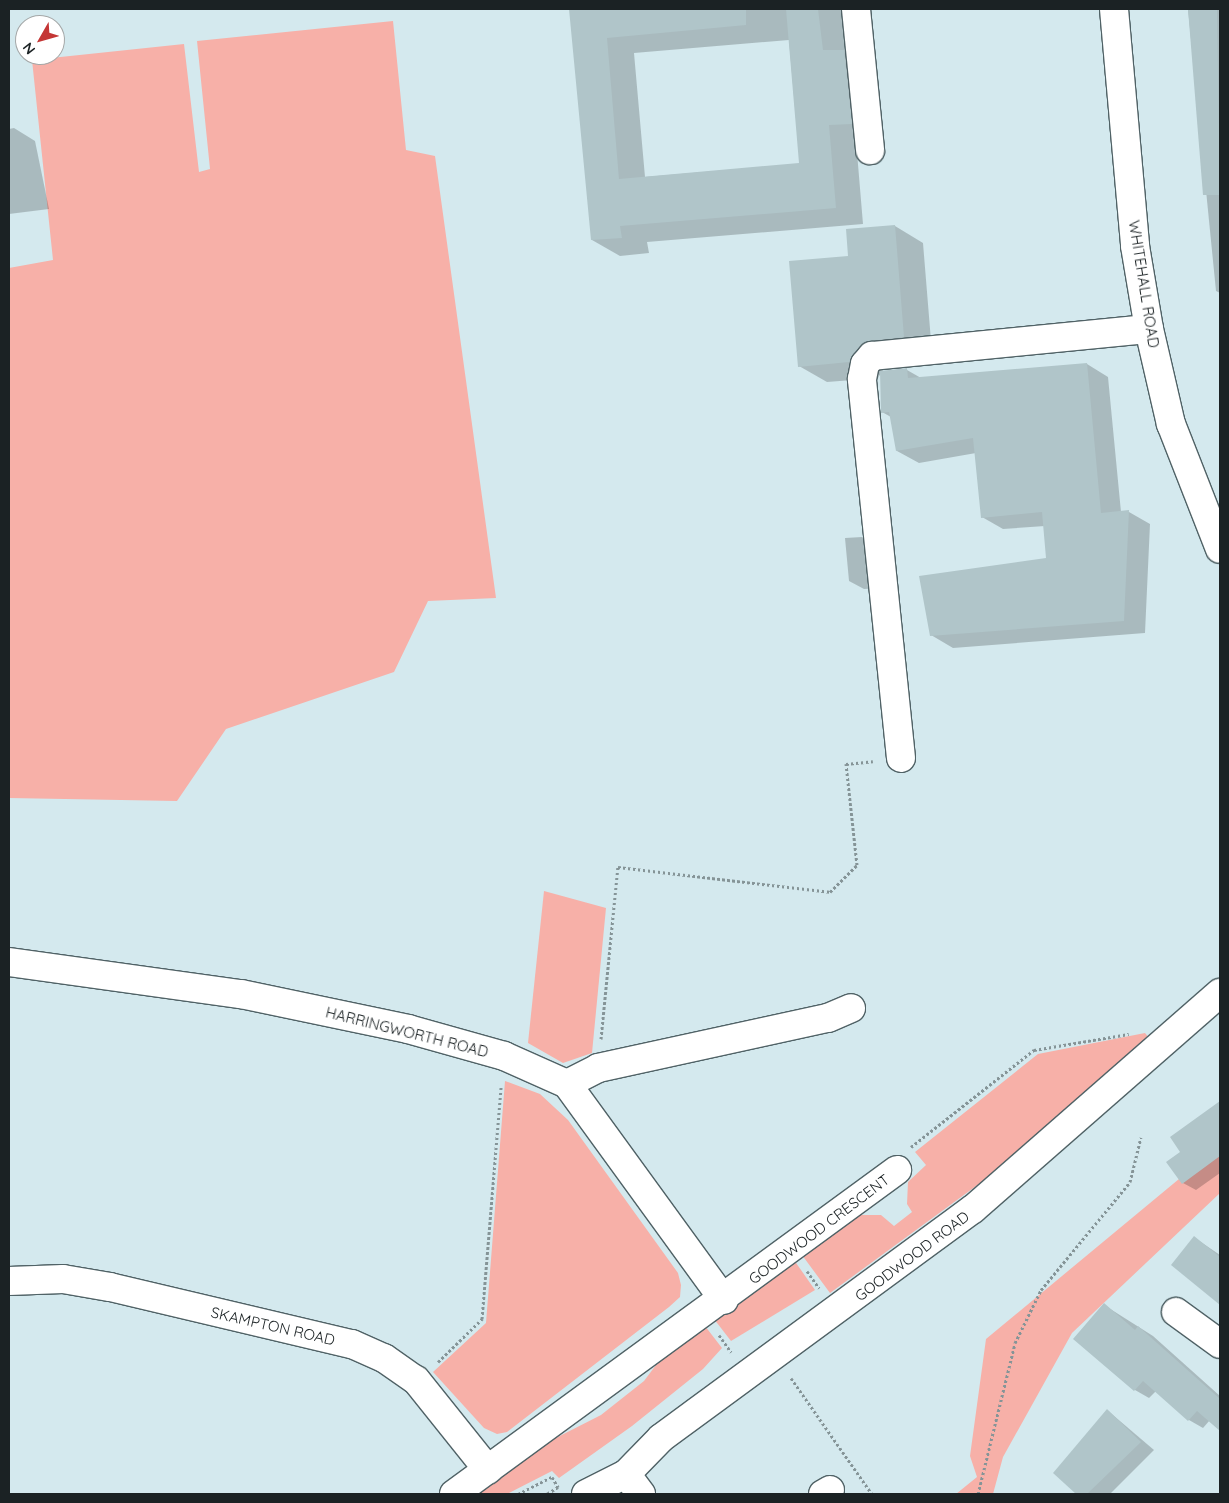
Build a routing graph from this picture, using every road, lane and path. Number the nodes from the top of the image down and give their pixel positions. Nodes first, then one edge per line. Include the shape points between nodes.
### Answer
1 (856, 9) edge
2 (1114, 9) edge
3 (870, 150) dead end
4 (1150, 329) junction
5 (1220, 549) edge
6 (901, 758) joint
7 (9, 962) edge
8 (1220, 993) edge
9 (851, 1008) dead end
10 (1135, 1033) dead end
11 (504, 1056) junction
12 (598, 1068) junction
13 (566, 1084) junction
14 (1141, 1136) dead end
15 (897, 1170) joint
16 (791, 1250) junction
17 (9, 1281) edge
18 (714, 1307) junction
19 (837, 1312) junction
20 (1176, 1312) dead end
21 (1220, 1344) edge
22 (775, 1355) junction
23 (748, 1374) junction
24 (416, 1380) junction
25 (488, 1470) junction
26 (634, 1484) edge
27 (454, 1494) edge
28 (518, 1494) edge
29 (547, 1494) edge
30 (586, 1494) edge
31 (872, 1494) edge
32 (978, 1494) edge

1 - 3 street
2 - 4 street, WHITEHALL ROAD via 1136,246
4 - 5 street, WHITEHALL ROAD via 1171,424
4 - 6 street via 872,356 865,364 862,380
6 - 12 path via 846,764 856,865 830,892 618,867
7 - 11 street, HARRINGWORTH ROAD via 240,994 408,1029
8 - 19 street, GOODWOOD ROAD via 973,1209
9 - 12 street via 828,1018
10 - 15 path, GOODWOOD CRESCENT via 1034,1050 904,1152
11 - 13 street, HARRINGWORTH ROAD
11 - 24 path via 482,1319
12 - 13 street
13 - 18 street, HARRINGWORTH ROAD
14 - 32 path via 1130,1182 1041,1290 1015,1343
15 - 16 street, GOODWOOD CRESCENT
16 - 18 street, GOODWOOD CRESCENT
16 - 19 path
17 - 24 street, SKAMPTON ROAD via 63,1279 101,1285 352,1344 384,1358
18 - 23 path
18 - 25 street, GOODWOOD CRESCENT
19 - 22 street, GOODWOOD ROAD
20 - 21 street
22 - 23 street, GOODWOOD ROAD
22 - 31 path
23 - 26 street, GOODWOOD ROAD via 661,1438
24 - 25 street, SKAMPTON ROAD
25 - 27 street, GOODWOOD CRESCENT
26 - 30 street, GOODWOOD ROAD
28 - 29 path via 552,1477 558,1487

